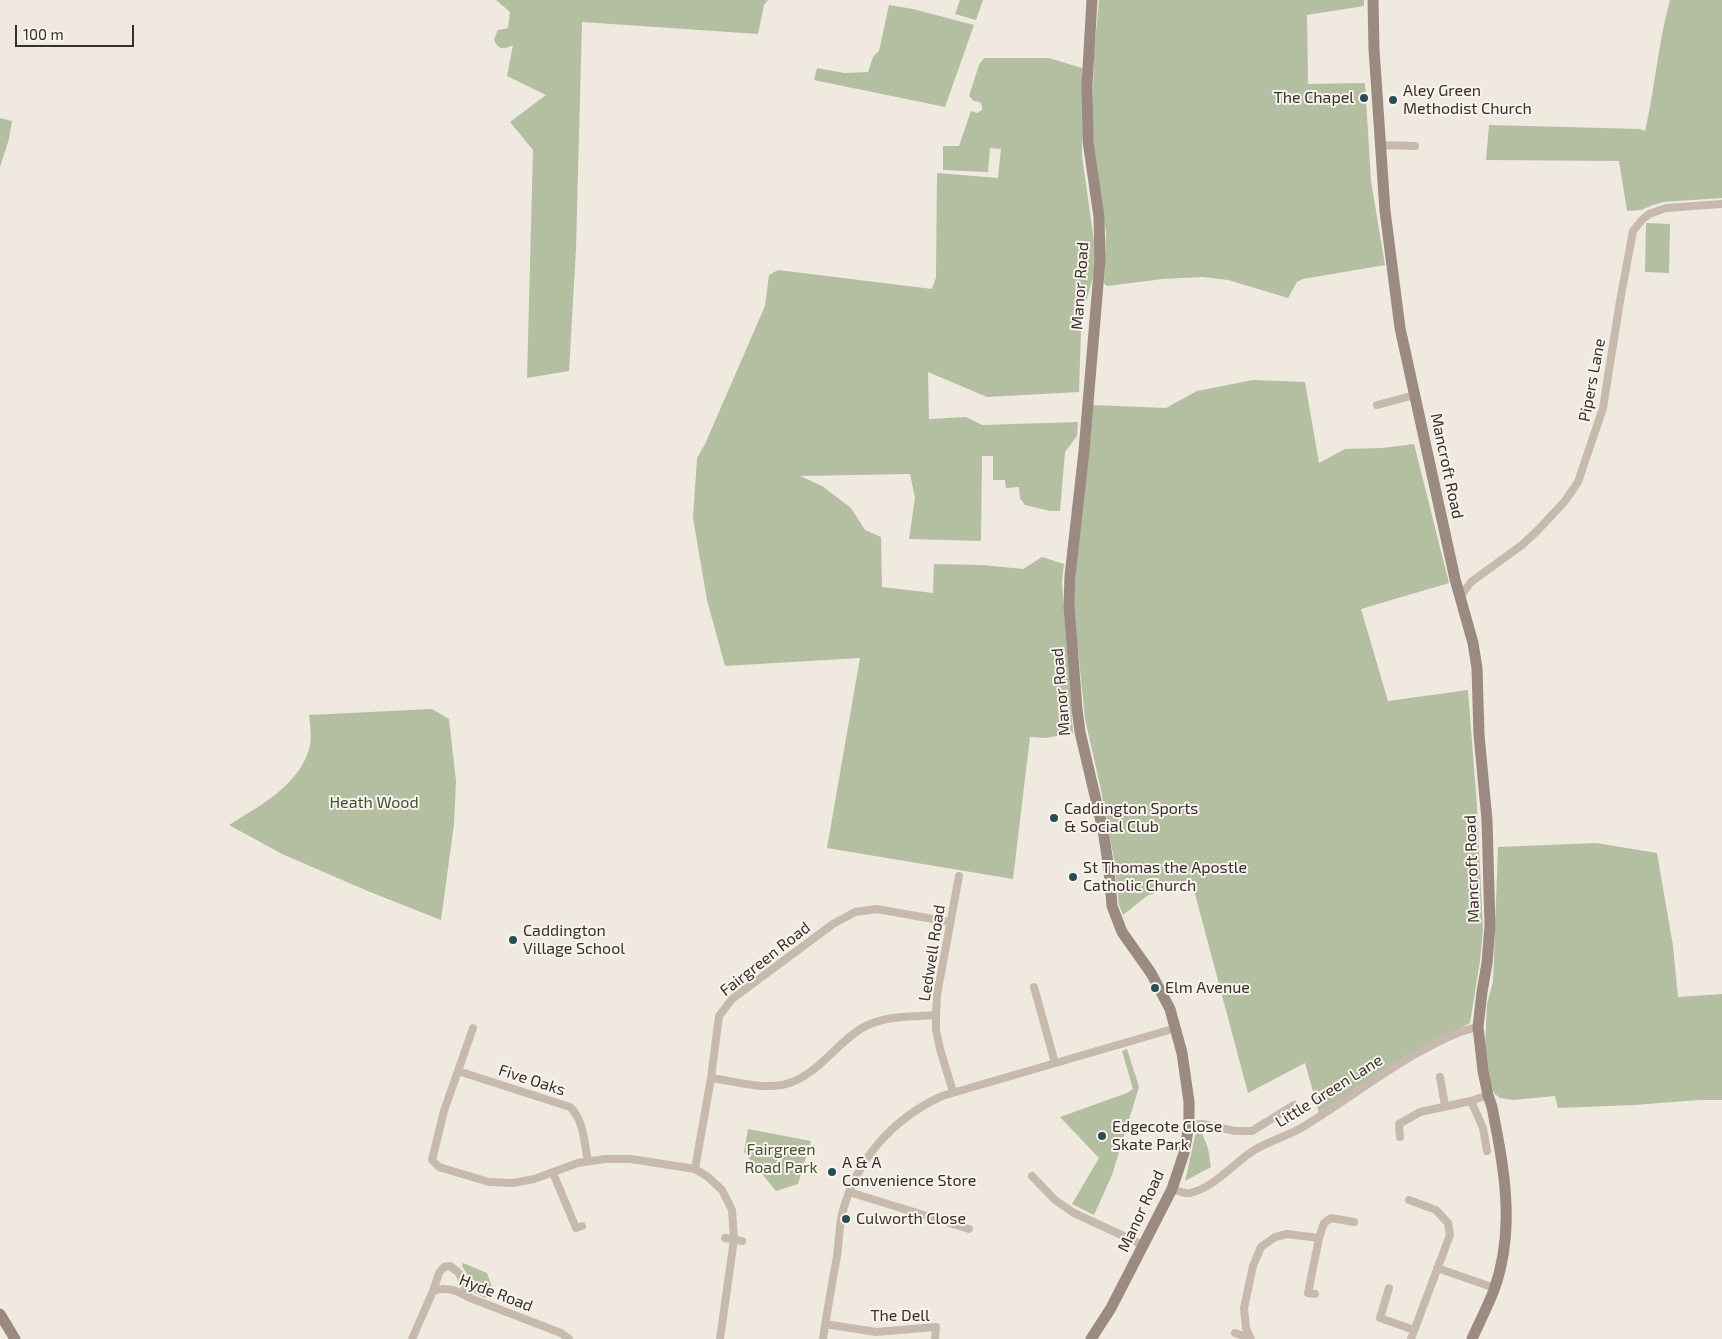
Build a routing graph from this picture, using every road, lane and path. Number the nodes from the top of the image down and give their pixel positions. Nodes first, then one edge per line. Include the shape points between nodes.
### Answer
1 (1092, 0) edge
2 (1373, 0) edge
3 (1380, 145) junction
4 (1415, 146) dead end
5 (1722, 204) edge
6 (1415, 396) junction
7 (1377, 405) dead end
8 (1455, 579) junction
9 (1471, 582) junction
10 (1460, 596) junction
11 (959, 876) dead end
12 (950, 922) junction
13 (1034, 987) dead end
14 (936, 1015) junction
15 (1478, 1026) junction
16 (473, 1028) dead end
17 (1176, 1028) junction
18 (1055, 1063) junction
19 (458, 1071) junction
20 (1440, 1077) dead end
21 (711, 1078) junction
22 (953, 1092) junction
23 (1488, 1095) junction
24 (1471, 1101) junction
25 (1294, 1105) dead end
26 (1444, 1106) junction
27 (1392, 1118) dead end
28 (1399, 1124) junction
29 (1189, 1125) junction
30 (1400, 1137) dead end
31 (1488, 1151) dead end
32 (432, 1160) junction
33 (588, 1161) junction
34 (424, 1163) dead end
35 (695, 1169) junction
36 (553, 1173) junction
37 (1032, 1176) dead end
38 (1172, 1189) junction
39 (849, 1192) junction
40 (1409, 1200) dead end
41 (1354, 1222) dead end
42 (576, 1228) dead end
43 (969, 1230) dead end
44 (726, 1238) dead end
45 (1319, 1238) junction
46 (738, 1240) junction
47 (1143, 1245) junction
48 (1437, 1268) junction
49 (1388, 1288) dead end
50 (1494, 1288) junction
51 (433, 1291) junction
52 (1308, 1293) dead end
53 (470, 1298) junction
54 (0, 1314) edge
55 (825, 1324) junction
56 (1414, 1330) junction
57 (1235, 1333) dead end
58 (1250, 1337) edge
59 (15, 1339) edge
60 (412, 1339) edge
61 (569, 1339) edge
62 (720, 1339) edge
63 (823, 1339) edge
64 (936, 1339) edge
65 (1090, 1339) edge
66 (1411, 1339) edge
67 (1472, 1339) edge

1 - 17 street, Manor Road via 1088,122 1099,216 1100,260 1070,576 1069,606 1077,709 1103,830 1112,906 1122,932 1161,990
2 - 3 street, Mancroft Road
3 - 4 street
3 - 6 street, Mancroft Road via 1395,292
5 - 9 street, Pipers Lane via 1666,208 1649,214 1633,231 1604,408 1578,482 1565,501 1522,545
6 - 7 street, Mancroft Road
6 - 8 street, Mancroft Road
8 - 9 street
8 - 10 street, Mancroft Road
9 - 10 street, Pipers Lane
10 - 15 street, Mancroft Road via 1477,668 1487,820 1490,926
11 - 12 street, Ledwell Road
12 - 14 street, Ledwell Road
12 - 21 street, Fairgreen Road via 877,909 855,912 833,924 732,999 719,1016
13 - 18 street
14 - 21 street via 884,1019 863,1027 826,1060 785,1085 767,1087
14 - 22 street, Ledwell Road via 940,1049
15 - 23 street, Mancroft Road
15 - 38 street, Little Green Lane via 1462,1030 1388,1070 1300,1128 1256,1150 1216,1180 1191,1193
16 - 19 street
17 - 18 street
17 - 29 street, Manor Road via 1187,1079
18 - 22 street
19 - 32 street
19 - 33 street, Five Oaks via 570,1108 580,1120
20 - 26 street
21 - 35 street, Fairgreen Road
22 - 39 street via 916,1109 891,1130 868,1155
23 - 24 street
23 - 50 street, Mancroft Road via 1506,1186 1507,1236
24 - 26 street
24 - 31 street via 1484,1128
25 - 29 street via 1252,1131
26 - 28 street via 1420,1112
27 - 28 street
28 - 30 street
29 - 38 street, Manor Road via 1184,1154
32 - 34 street
32 - 36 street via 439,1167 489,1182 514,1183
33 - 35 street via 631,1159
33 - 36 street
35 - 46 street via 722,1190 732,1210
36 - 42 street
37 - 47 street via 1055,1200 1074,1213
38 - 47 street, Manor Road
39 - 43 street
39 - 55 street via 842,1216
40 - 48 street via 1436,1210 1448,1223 1450,1235
41 - 45 street via 1331,1218 1324,1223
44 - 46 street
45 - 52 street
45 - 58 street via 1286,1234 1261,1246 1244,1308 1244,1323
46 - 62 street
47 - 65 street, Manor Road via 1111,1308
48 - 50 street
48 - 56 street
49 - 56 street via 1379,1319
50 - 67 street, Mancroft Road
51 - 53 street, Hyde Road via 442,1288 458,1291
51 - 53 street via 439,1273 450,1266 459,1273
51 - 60 street, Hyde Road
53 - 61 street, Hyde Road
54 - 59 street
55 - 63 street
55 - 64 street, The Dell via 876,1332 936,1327
56 - 66 street
57 - 58 street

